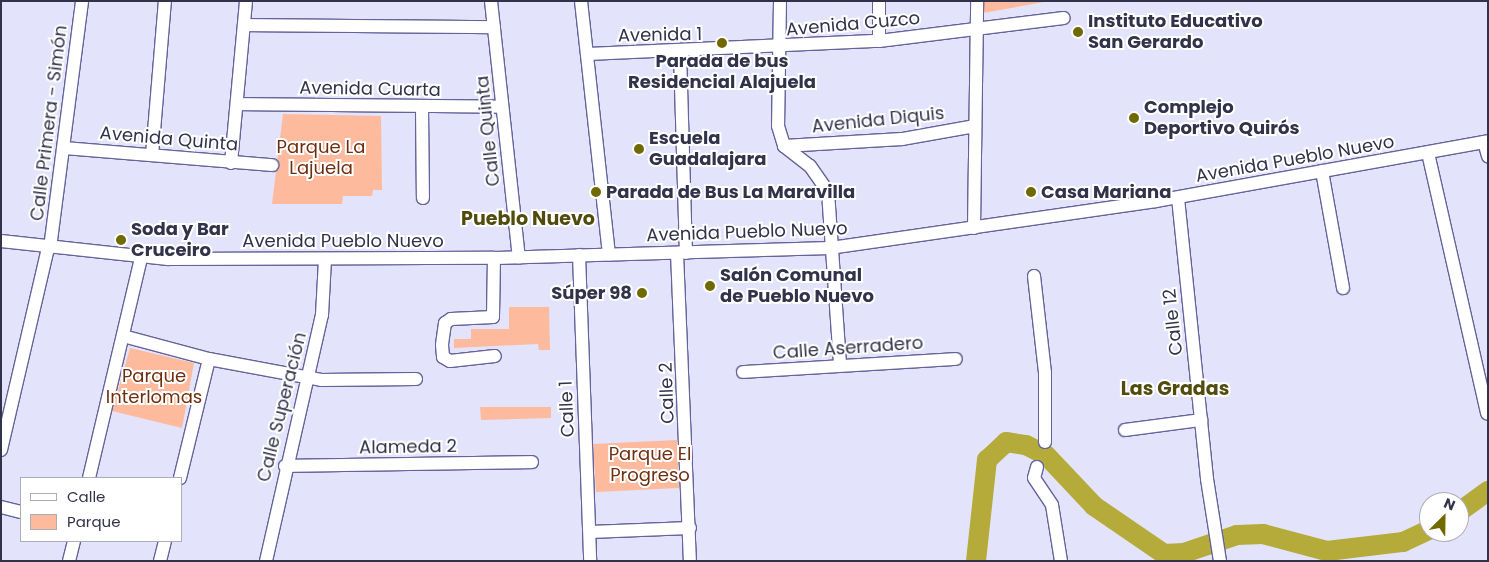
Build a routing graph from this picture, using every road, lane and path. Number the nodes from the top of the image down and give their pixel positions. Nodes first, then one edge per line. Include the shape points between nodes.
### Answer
1 (82, 1) edge
2 (165, 1) edge
3 (246, 1) edge
4 (491, 1) edge
5 (581, 1) edge
6 (780, 1) edge
7 (879, 1) edge
8 (977, 1) edge
9 (1064, 18) dead end
10 (244, 24) junction
11 (494, 27) junction
12 (976, 29) junction
13 (879, 41) junction
14 (780, 48) junction
15 (732, 50) joint
16 (680, 52) junction
17 (588, 54) junction
18 (237, 104) junction
19 (502, 107) junction
20 (422, 108) junction
21 (975, 126) junction
22 (1486, 141) edge
23 (784, 146) junction
24 (64, 148) junction
25 (1428, 153) junction
26 (152, 155) junction
27 (1488, 156) edge
28 (231, 163) junction
29 (272, 165) dead end
30 (1322, 171) junction
31 (423, 198) dead end
32 (1178, 198) junction
33 (974, 228) junction
34 (1, 241) edge
35 (49, 248) junction
36 (830, 248) junction
37 (682, 253) junction
38 (609, 254) junction
39 (579, 255) junction
40 (519, 257) junction
41 (141, 258) junction
42 (494, 258) junction
43 (325, 260) junction
44 (1034, 276) dead end
45 (1342, 288) dead end
46 (123, 336) junction
47 (495, 356) dead end
48 (209, 359) junction
49 (956, 359) dead end
50 (840, 365) junction
51 (743, 372) dead end
52 (307, 378) junction
53 (416, 379) dead end
54 (1487, 413) edge
55 (1201, 420) junction
56 (1125, 430) dead end
57 (1045, 442) dead end
58 (1, 450) edge
59 (532, 462) dead end
60 (286, 466) junction
61 (1036, 472) dead end
62 (88, 477) edge
63 (180, 477) edge
64 (1, 507) edge
65 (20, 512) edge
66 (690, 528) junction
67 (590, 532) junction
68 (74, 542) edge
69 (164, 542) edge
70 (1219, 555) edge
71 (69, 561) edge
72 (160, 561) edge
73 (266, 561) edge
74 (590, 561) edge
75 (690, 561) edge
76 (1061, 561) edge

1 - 24 street, Calle Primera - Simón
2 - 26 street
3 - 10 street
4 - 11 street, Calle Quinta
5 - 17 street
6 - 14 street
7 - 13 street
8 - 12 street
9 - 12 street, Avenida Cuzco
10 - 11 street
10 - 18 street
11 - 19 street, Calle Quinta
12 - 13 street, Avenida Cuzco
12 - 21 street
13 - 14 street, Avenida Cuzco
14 - 15 street, Avenida Cuzco
14 - 23 street via 778,126
15 - 16 street, Avenida 1
16 - 17 street, Avenida 1
16 - 37 street
17 - 38 street
18 - 20 street, Avenida Cuarta
18 - 28 street
19 - 20 street, Avenida Cuarta
19 - 40 street, Calle Quinta
20 - 31 street
21 - 23 street, Avenida Diquis via 902,139
21 - 33 street
22 - 25 street, Avenida Pueblo Nuevo
22 - 27 street
23 - 36 street via 810,166 828,192
24 - 26 street, Avenida Quinta
24 - 35 street, Calle Primera - Simón
25 - 30 street, Avenida Pueblo Nuevo
25 - 54 street
26 - 28 street, Avenida Quinta
28 - 29 street, Avenida Quinta
30 - 32 street, Avenida Pueblo Nuevo
30 - 45 street
32 - 33 street, Avenida Pueblo Nuevo
32 - 55 street, Calle 12
33 - 36 street, Avenida Pueblo Nuevo
34 - 35 street, Avenida Pueblo Nuevo
35 - 41 street, Avenida Pueblo Nuevo
35 - 58 street
36 - 37 street, Avenida Pueblo Nuevo
36 - 50 street
37 - 38 street, Avenida Pueblo Nuevo
37 - 66 street, Calle 2
38 - 39 street, Avenida Pueblo Nuevo
39 - 40 street, Avenida Pueblo Nuevo
39 - 67 street, Calle 1
40 - 42 street, Avenida Pueblo Nuevo
41 - 43 street, Avenida Pueblo Nuevo
41 - 46 street
42 - 43 street, Avenida Pueblo Nuevo
42 - 47 street via 493,317 451,319 445,323 442,345 443,357 450,361
43 - 52 street, Calle Superación via 324,304
44 - 57 street via 1045,373
46 - 48 street
46 - 62 street
48 - 52 street
48 - 63 street
49 - 50 street, Calle Aserradero
50 - 51 street, Calle Aserradero
52 - 53 street
52 - 60 street, Calle Superación
55 - 56 street
55 - 70 street, Calle 12
59 - 60 street, Alameda 2
60 - 73 street, Calle Superación
61 - 76 street via 1052,505
64 - 65 street
66 - 67 street
66 - 75 street, Calle 2
67 - 74 street, Calle 1
68 - 71 street
69 - 72 street

